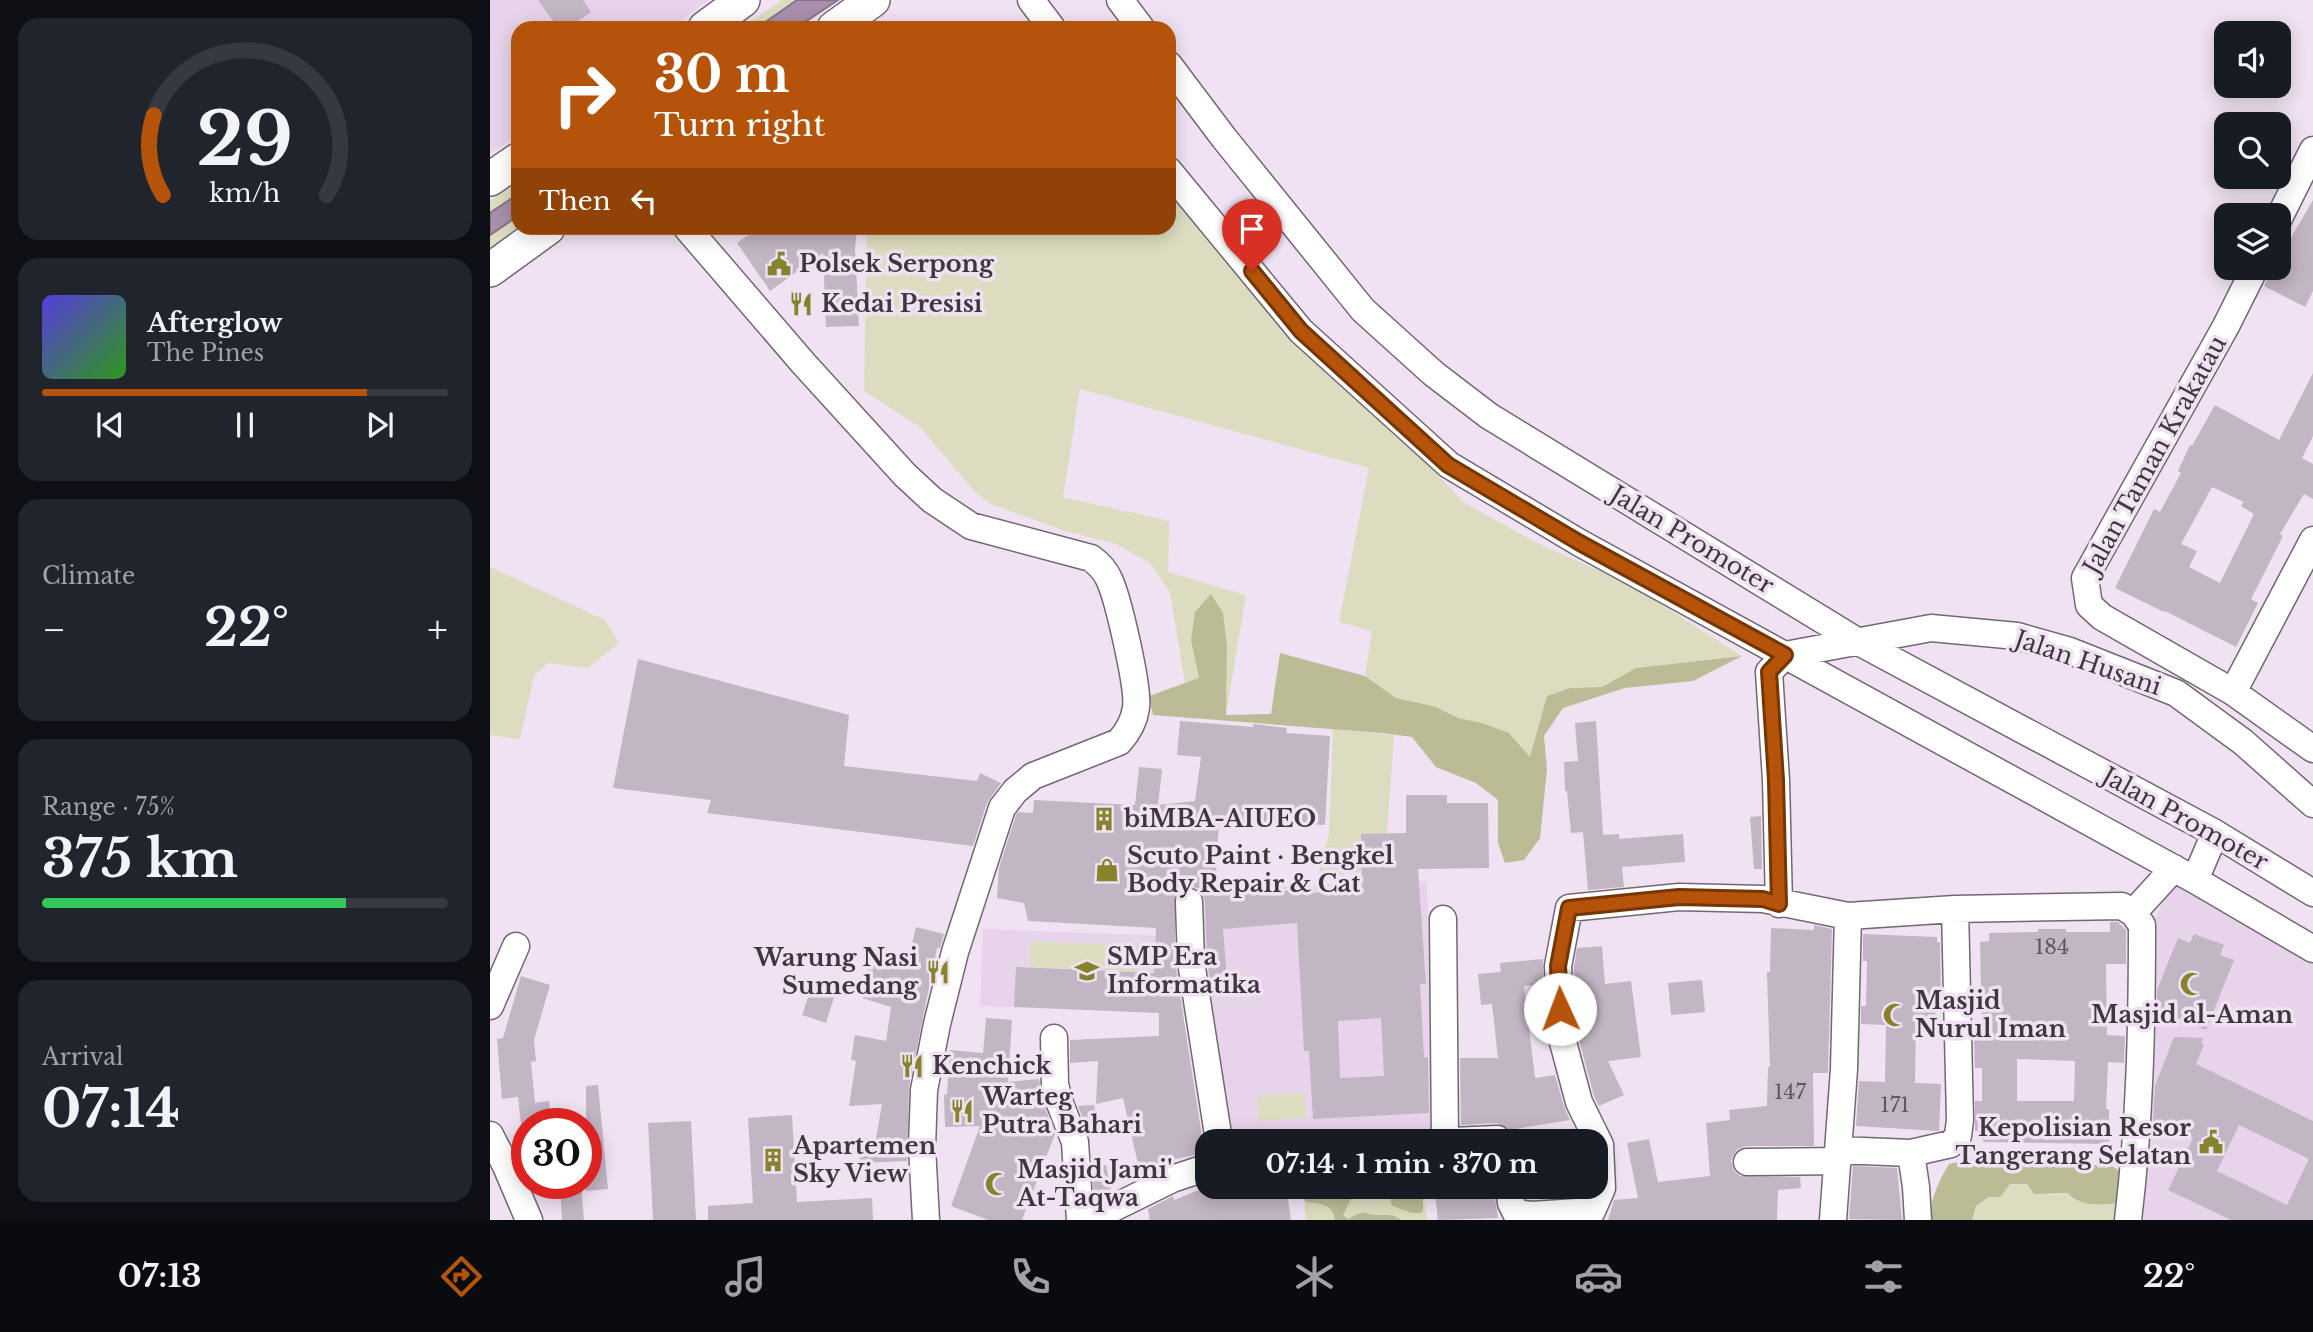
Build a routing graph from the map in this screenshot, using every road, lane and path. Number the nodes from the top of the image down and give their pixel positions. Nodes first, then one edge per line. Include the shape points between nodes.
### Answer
1 (743, 0) edge
2 (873, 0) edge
3 (1031, 0) edge
4 (1120, 0) edge
5 (714, 21) edge
6 (844, 21) edge
7 (1047, 21) edge
8 (1136, 21) edge
9 (1176, 74) edge
10 (2313, 150) edge
11 (511, 165) edge
12 (490, 179) edge
13 (1176, 180) edge
14 (2286, 203) edge
15 (538, 235) edge
16 (693, 235) edge
17 (490, 270) edge
18 (2249, 280) edge
19 (2313, 540) edge
20 (1857, 640) junction
21 (1785, 655) junction
22 (2233, 692) junction
23 (2313, 749) edge
24 (2313, 804) edge
25 (2215, 833) junction
26 (2185, 874) junction
27 (2313, 893) edge
28 (1189, 902) dead end
29 (1779, 904) junction
30 (1955, 909) junction
31 (2133, 913) junction
32 (1848, 916) junction
33 (1443, 919) dead end
34 (516, 946) dead end
35 (2313, 949) edge
36 (490, 1006) edge
37 (1054, 1038) dead end
38 (1217, 1129) edge
39 (1445, 1129) edge
40 (490, 1135) edge
41 (1911, 1153) junction
42 (1839, 1156) junction
43 (1747, 1162) dead end
44 (1195, 1171) edge
45 (1511, 1199) edge
46 (1144, 1208) edge
47 (1593, 1215) edge
48 (529, 1220) edge
49 (926, 1220) edge
50 (1080, 1220) edge
51 (1089, 1220) edge
52 (1833, 1220) edge
53 (1918, 1220) edge
54 (2128, 1220) edge

1 - 5 main road
2 - 6 main road
3 - 7 street
4 - 8 street
9 - 20 street, Jalan Promoter via 1363,310 1434,374 1489,416
10 - 14 street
11 - 12 main road
13 - 21 street, Jalan Promoter via 1301,331 1448,465
15 - 17 main road
16 - 49 street via 804,364 932,500 971,526 1091,558 1102,566 1113,587 1136,697 1133,722 1119,742 1033,776 1002,808 958,940 924,1090
18 - 22 street, Jalan Taman Krakatau via 2085,578 2089,605 2102,617
19 - 22 street
20 - 21 street, Jalan Husani
20 - 24 street, Jalan Husani via 1931,628 2017,636 2070,651 2176,693 2243,742
20 - 25 street, Jalan Promoter
21 - 26 street, Jalan Promoter
21 - 29 street via 1769,672
22 - 23 street, Jalan Taman Krakatau
25 - 26 street
25 - 27 street, Jalan Promoter
26 - 31 street
26 - 35 street, Jalan Promoter
28 - 38 street via 1191,962
29 - 32 street
29 - 47 street via 1763,899 1679,897 1569,908 1558,966 1560,1031 1580,1102 1600,1145 1602,1188
30 - 31 street via 2122,906
30 - 32 street
30 - 41 street via 1958,1136 1951,1144
31 - 54 street via 2142,925 2142,1035
32 - 42 street
33 - 39 street
34 - 36 street
37 - 50 street via 1055,1084 1075,1142
40 - 48 street
41 - 42 street
41 - 53 street
42 - 43 street
42 - 52 street
44 - 46 street via 1172,1179
45 - 47 street via 1516,1213
46 - 51 street

